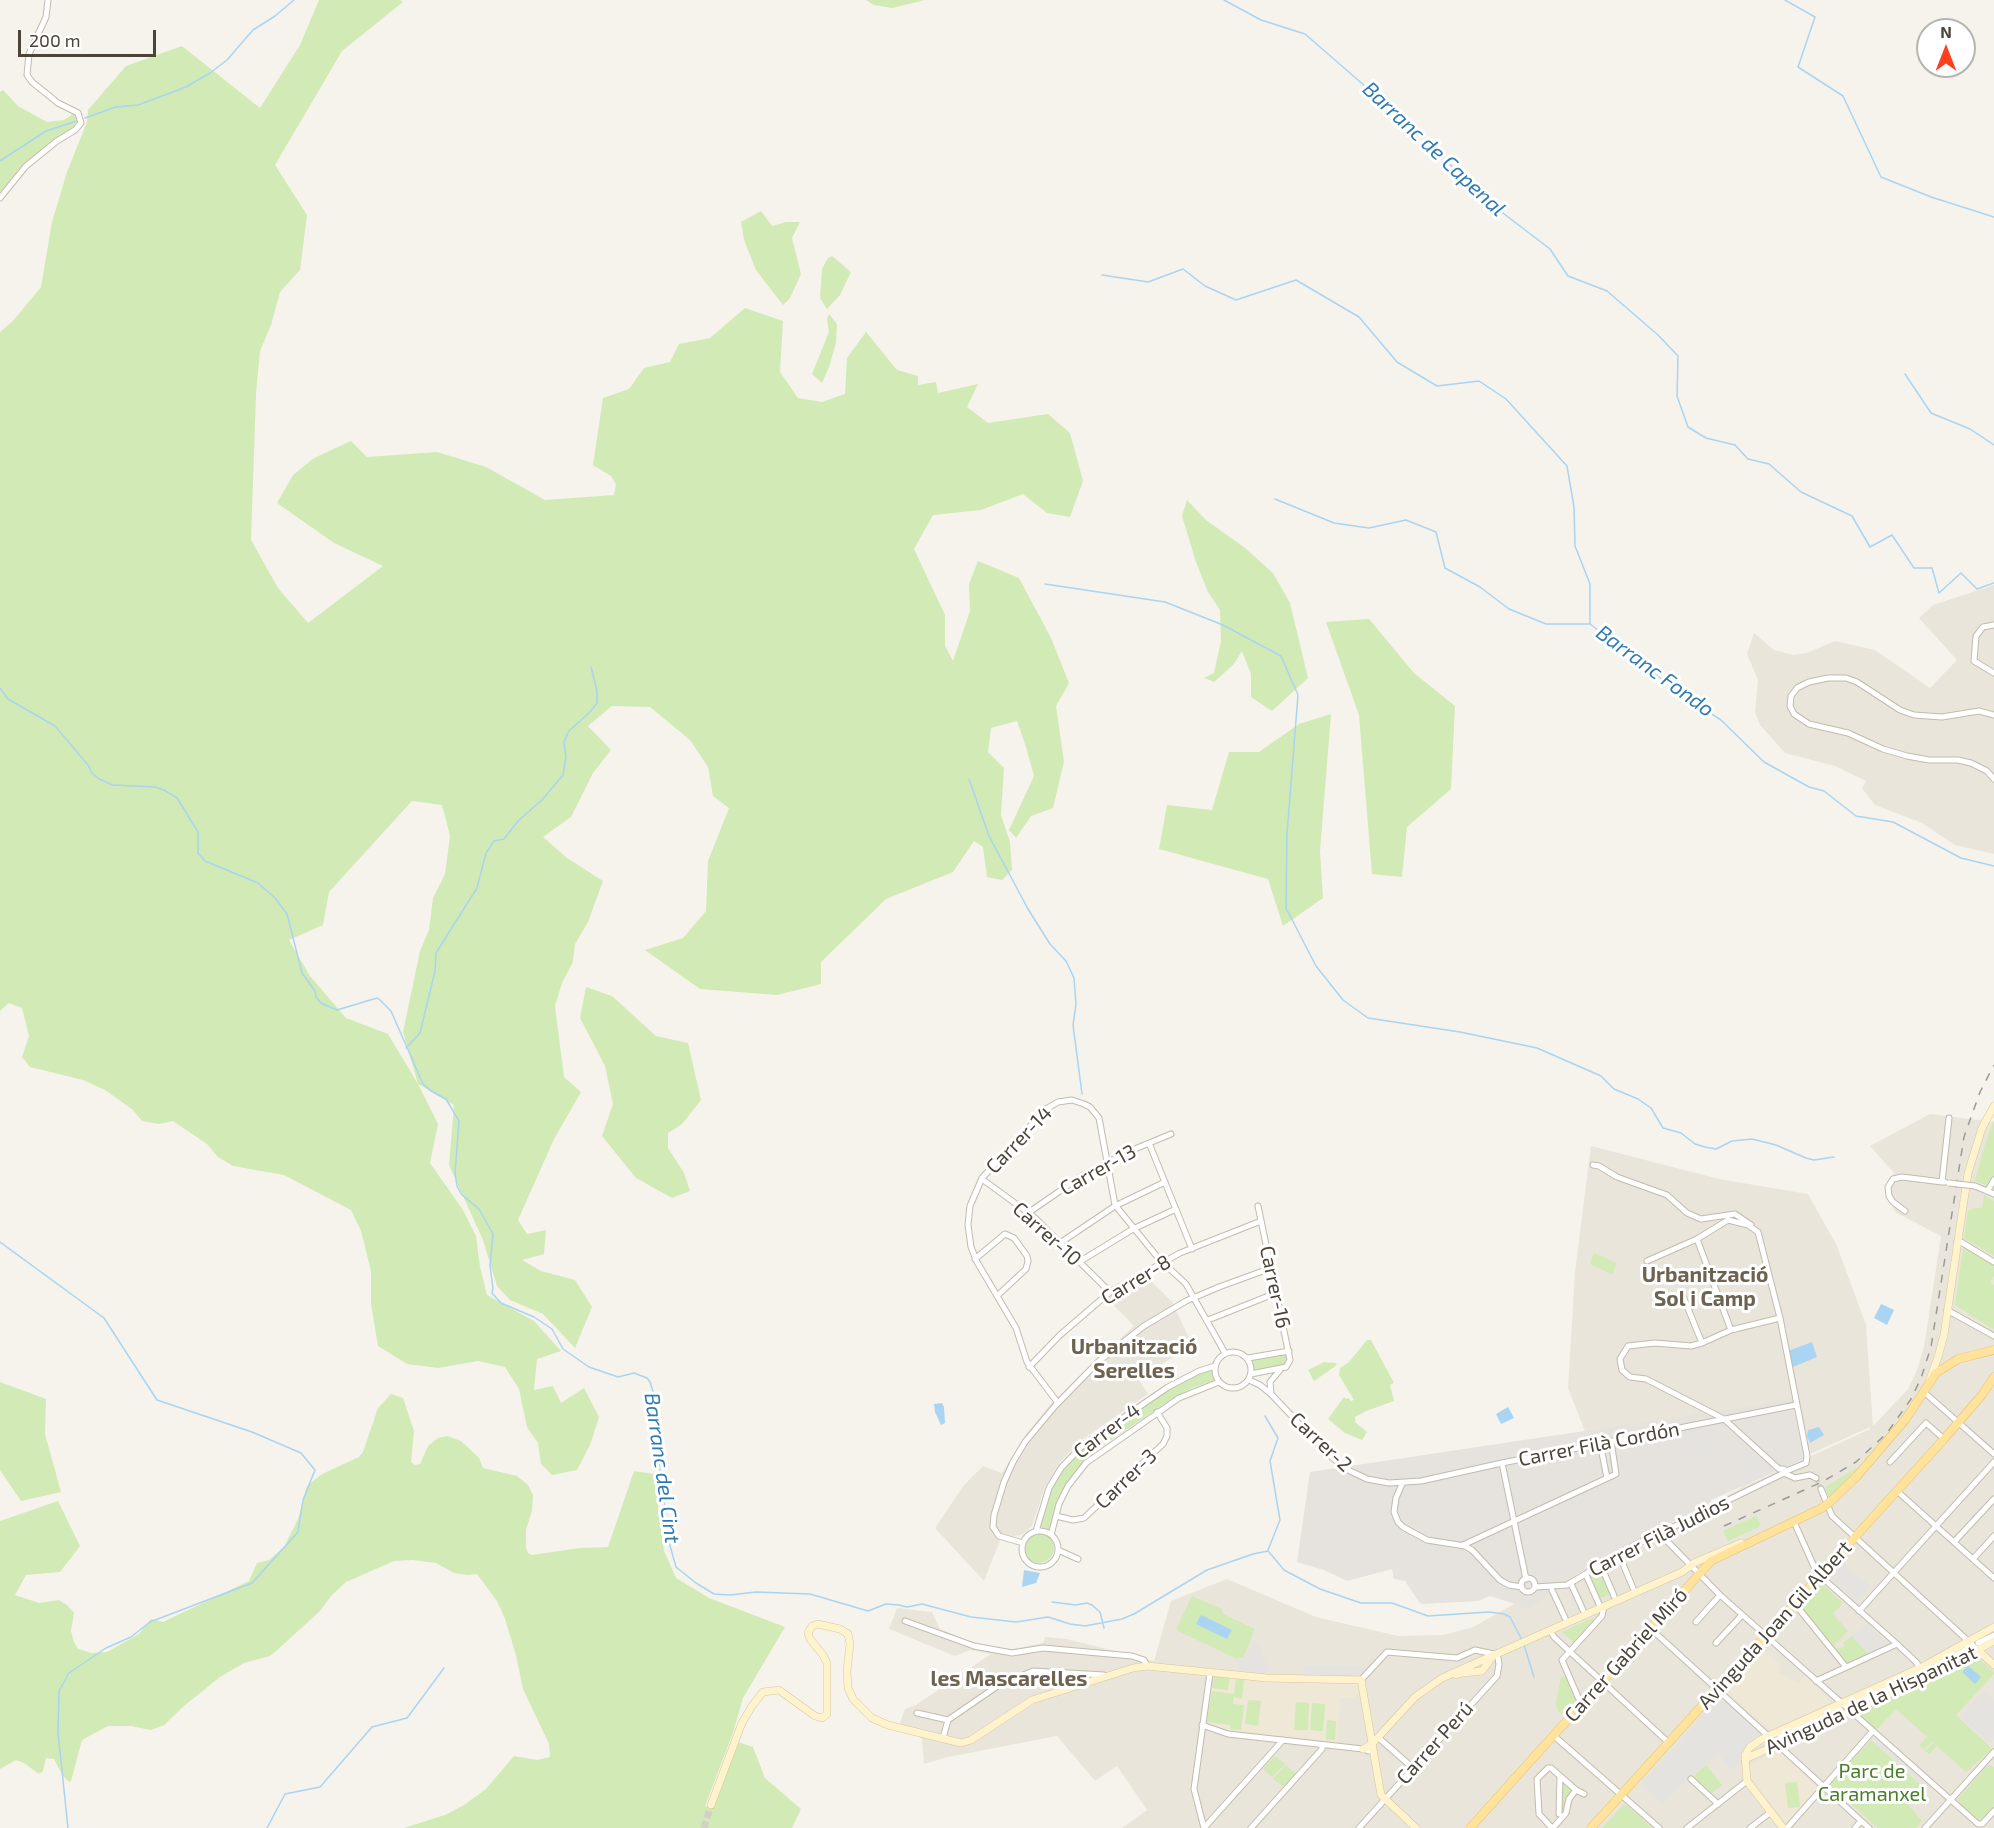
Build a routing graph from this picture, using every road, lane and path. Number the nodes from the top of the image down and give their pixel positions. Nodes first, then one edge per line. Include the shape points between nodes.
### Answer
1 (48, 0) edge
2 (0, 198) edge
3 (1994, 625) edge
4 (1994, 673) edge
5 (1994, 715) edge
6 (1994, 779) edge
7 (1994, 1106) edge
8 (1949, 1118) dead end
9 (1171, 1134) dead end
10 (1149, 1143) junction
11 (1107, 1162) junction
12 (1593, 1165) dead end
13 (981, 1179) junction
14 (1994, 1180) edge
15 (1165, 1182) junction
16 (1942, 1182) junction
17 (1988, 1190) junction
18 (1994, 1194) edge
19 (1115, 1206) junction
20 (1258, 1206) dead end
21 (1176, 1209) junction
22 (1905, 1211) dead end
23 (1028, 1212) junction
24 (1261, 1221) junction
25 (1133, 1229) junction
26 (1758, 1233) junction
27 (1697, 1239) junction
28 (1957, 1241) junction
29 (1060, 1243) junction
30 (1192, 1248) junction
31 (975, 1259) junction
32 (1647, 1261) dead end
33 (1079, 1262) junction
34 (1994, 1262) edge
35 (1163, 1263) junction
36 (1271, 1268) junction
37 (1110, 1292) junction
38 (1276, 1293) junction
39 (997, 1296) junction
40 (1683, 1296) dead end
41 (1195, 1297) junction
42 (1947, 1310) junction
43 (1780, 1318) junction
44 (1208, 1320) junction
45 (1731, 1330) junction
46 (1994, 1336) edge
47 (1702, 1343) junction
48 (1992, 1351) edge
49 (1288, 1352) junction
50 (1225, 1353) junction
51 (1248, 1358) junction
52 (1215, 1366) junction
53 (1029, 1367) junction
54 (1284, 1368) junction
55 (1250, 1377) junction
56 (1994, 1377) edge
57 (1219, 1382) junction
58 (1926, 1388) junction
59 (1271, 1394) junction
60 (1058, 1403) junction
61 (1796, 1405) junction
62 (1157, 1412) junction
63 (1724, 1419) junction
64 (1959, 1422) junction
65 (1944, 1439) junction
66 (1611, 1441) junction
67 (1600, 1443) junction
68 (1994, 1455) edge
69 (1890, 1462) dead end
70 (1994, 1462) edge
71 (1502, 1463) junction
72 (1782, 1472) junction
73 (1608, 1478) junction
74 (1816, 1478) dead end
75 (1402, 1484) junction
76 (1821, 1489) tunnel mouth
77 (1897, 1491) junction
78 (1994, 1498) edge
79 (1056, 1516) junction
80 (1514, 1520) junction
81 (1794, 1522) junction
82 (1936, 1526) junction
83 (1036, 1531) junction
84 (1051, 1535) junction
85 (1661, 1535) junction
86 (1994, 1536) edge
87 (1855, 1537) junction
88 (1752, 1541) junction
89 (1954, 1542) junction
90 (1023, 1543) junction
91 (1463, 1545) junction
92 (1058, 1550) junction
93 (1620, 1557) dead end
94 (1078, 1559) dead end
95 (1973, 1559) junction
96 (1689, 1565) junction
97 (1602, 1568) dead end
98 (1894, 1573) junction
99 (1698, 1574) junction
100 (1820, 1576) junction
101 (1587, 1577) dead end
102 (1994, 1578) edge
103 (1526, 1579) junction
104 (1572, 1586) dead end
105 (1522, 1587) junction
106 (1535, 1587) junction
107 (1633, 1588) dead end
108 (1552, 1590) dead end
109 (1720, 1595) junction
110 (1614, 1596) dead end
111 (1795, 1604) junction
112 (1601, 1605) junction
113 (1583, 1610) dead end
114 (1859, 1611) junction
115 (1742, 1615) junction
116 (1565, 1618) dead end
117 (905, 1621) dead end
118 (1696, 1622) dead end
119 (1994, 1627) edge
120 (1650, 1628) junction
121 (1547, 1632) junction
122 (1994, 1635) edge
123 (1766, 1636) junction
124 (1994, 1641) edge
125 (1716, 1644) dead end
126 (1897, 1644) junction
127 (1968, 1645) junction
128 (1978, 1647) junction
129 (1570, 1652) junction
130 (1495, 1654) junction
131 (1483, 1655) junction
132 (1466, 1656) junction
133 (1994, 1665) edge
134 (1147, 1666) junction
135 (1463, 1667) junction
136 (1485, 1667) junction
137 (1846, 1667) junction
138 (1920, 1668) junction
139 (1210, 1673) junction
140 (1473, 1673) junction
141 (1110, 1675) junction
142 (1361, 1680) junction
143 (1602, 1681) junction
144 (1816, 1681) junction
145 (1718, 1689) junction
146 (1581, 1704) junction
147 (1841, 1706) junction
148 (1850, 1709) junction
149 (917, 1713) dead end
150 (948, 1720) junction
151 (1202, 1725) junction
152 (1872, 1732) junction
153 (1553, 1735) junction
154 (1769, 1736) junction
155 (943, 1738) junction
156 (1283, 1740) junction
157 (1381, 1740) junction
158 (1779, 1741) junction
159 (1669, 1743) junction
160 (1322, 1745) junction
161 (1372, 1747) junction
162 (1363, 1749) joint
163 (1994, 1752) edge
164 (1989, 1758) junction
165 (1745, 1759) junction
166 (1994, 1763) edge
167 (1413, 1768) junction
168 (1560, 1776) junction
169 (1691, 1779) dead end
170 (1747, 1781) junction
171 (1824, 1787) junction
172 (1576, 1791) junction
173 (1584, 1794) dead end
174 (1622, 1795) junction
175 (1384, 1800) junction
176 (1950, 1800) junction
177 (1718, 1804) junction
178 (711, 1805) tunnel mouth
179 (1994, 1811) edge
180 (1771, 1812) junction
181 (1559, 1814) dead end
182 (1861, 1821) junction
183 (1550, 1827) edge
184 (1204, 1828) edge
185 (1251, 1828) edge
186 (1359, 1828) edge
187 (1415, 1828) edge
188 (1470, 1828) edge
189 (1592, 1828) edge
190 (1659, 1828) edge
191 (1687, 1828) edge
192 (1750, 1828) edge
193 (1785, 1828) edge
194 (1855, 1828) edge
195 (1869, 1828) edge
196 (1925, 1828) edge

1 - 2 street via 46,17 29,54 27,75 57,103 78,113 81,123 26,166
3 - 4 street via 1983,627 1976,636 1974,661
5 - 6 street via 1979,711 1942,717 1914,715 1846,678 1809,682 1791,696 1794,714 1809,724 1907,756 1971,763
7 - 28 street via 1982,1128 1968,1173
8 - 16 street
9 - 10 street, Carrer-13
10 - 11 street, Carrer-13
10 - 15 street
11 - 13 street, Carrer-14 via 1099,1118 1084,1104 1058,1101
11 - 19 street, Carrer-14
11 - 23 street, Carrer-13
12 - 26 street via 1667,1195 1701,1219 1736,1214
13 - 23 street, Carrer-10
13 - 31 street, Carrer-14 via 968,1218
14 - 17 street
15 - 19 street
15 - 21 street
16 - 17 street, bridge
16 - 22 street via 1893,1179 1888,1187 1889,1196
17 - 18 street
19 - 25 street, Carrer-14
19 - 29 street
20 - 24 street, Carrer-16
21 - 25 street
21 - 30 street
23 - 29 street, Carrer-10
24 - 30 street, Carrer-8
24 - 36 street, Carrer-16
25 - 33 street
25 - 35 street, Carrer-14
26 - 27 street via 1748,1225 1728,1220
26 - 43 street
27 - 32 street
27 - 45 street
28 - 34 street
28 - 42 street
29 - 33 street, Carrer-10
30 - 35 street, Carrer-8
31 - 39 street, Carrer-14
31 - 39 street via 1005,1234 1014,1238 1027,1256 1026,1269
33 - 37 street, Carrer-10
35 - 37 street, Carrer-8
35 - 41 street, Carrer-14
36 - 38 street, Carrer-16
36 - 41 street
37 - 53 street, Carrer-8
38 - 44 street
38 - 49 street, Carrer-16
39 - 53 street, Carrer-14 via 1016,1328
40 - 47 street
41 - 44 street, Carrer-14
41 - 60 street via 1122,1341
42 - 46 street
42 - 58 street via 1940,1351
43 - 45 street
43 - 61 street
44 - 50 street, Carrer-14
45 - 47 street
47 - 63 street via 1628,1346 1620,1359 1622,1370
48 - 58 main road, Carrer Gabriel Miró via 1949,1363
49 - 51 street
49 - 54 street, Carrer-16 via 1290,1361
50 - 51 street via 1237,1352
50 - 52 street
51 - 55 street
52 - 57 street
52 - 83 street, Carrer-4 via 1168,1387 1082,1446 1049,1488
53 - 60 street, Carrer-14
54 - 55 street
54 - 59 street, Carrer-16 via 1272,1380
55 - 57 street via 1235,1388
55 - 59 street, Carrer-2
56 - 64 main road, Avinguda Joan Gil Albert
57 - 62 street, Carrer-4
58 - 64 street
58 - 81 main road, Carrer Gabriel Miró, bridge via 1905,1420 1830,1502
59 - 75 street, Carrer-2 via 1346,1469 1378,1482
60 - 90 street via 1018,1453 994,1515 993,1527 999,1536
61 - 63 street, Carrer Filà Cordón
61 - 72 street, Carrer Filà Judios via 1808,1456 1806,1463
62 - 79 street, Carrer-4 via 1086,1463 1068,1486
62 - 79 street, Carrer-3 via 1167,1428 1163,1444 1084,1518
63 - 66 street, Carrer Filà Cordón
63 - 72 street
64 - 65 main road, Avinguda Joan Gil Albert
64 - 68 street
65 - 69 street via 1926,1423
65 - 77 main road, Avinguda Joan Gil Albert
66 - 67 street, Carrer Filà Cordón
66 - 73 street via 1617,1472
67 - 71 street, Carrer Filà Cordón
67 - 73 street
70 - 82 street
71 - 75 street, Carrer Filà Cordón
71 - 80 street
72 - 74 street via 1795,1478
72 - 85 street, Carrer Filà Judios
73 - 80 street
75 - 91 street via 1394,1509 1401,1525 1423,1538
76 - 87 street via 1832,1516
77 - 82 street
77 - 87 main road, Avinguda Joan Gil Albert
78 - 89 street
79 - 84 street, Carrer-4
80 - 91 street
80 - 103 street
81 - 88 main road, Carrer Gabriel Miró
81 - 100 street
82 - 89 street
82 - 98 street
83 - 84 street
83 - 90 street via 1027,1535
84 - 92 street
85 - 96 street
85 - 106 street, Carrer Filà Judios via 1638,1543 1567,1585
86 - 95 street
87 - 98 street
87 - 100 main road, Avinguda Joan Gil Albert
88 - 96 street
88 - 99 main road, Carrer Gabriel Miró via 1713,1560
89 - 95 street
90 - 92 street via 1023,1554 1033,1565 1049,1564
91 - 105 street via 1500,1580
92 - 94 street
93 - 107 street
95 - 102 street
96 - 99 street
96 - 112 street via 1682,1572
97 - 110 street
98 - 114 street
98 - 127 street
99 - 109 street
99 - 120 main road, Carrer Gabriel Miró
100 - 111 main road, Avinguda Joan Gil Albert
100 - 114 street
101 - 112 street
103 - 105 street
103 - 106 street via 1533,1580
104 - 113 street
105 - 106 street via 1529,1592
108 - 116 street
109 - 115 street
109 - 118 street
111 - 123 main road, Avinguda Joan Gil Albert
111 - 137 street
112 - 121 street
112 - 129 street via 1602,1616
114 - 126 street
115 - 123 street
115 - 125 street
117 - 134 street via 974,1646 1012,1653 1043,1648 1132,1656 1144,1660
119 - 127 street, Avinguda de la Hispanitat
120 - 143 main road, Carrer Gabriel Miró
120 - 145 street
121 - 129 street
121 - 130 street
122 - 128 street, Avinguda de la Hispanitat
123 - 144 street
123 - 145 main road, Avinguda Joan Gil Albert
124 - 128 street, Avinguda de la Hispanitat
126 - 137 street
126 - 138 street
127 - 128 street
127 - 138 street, Avinguda de la Hispanitat
127 - 148 street, Avinguda de la Hispanitat via 1931,1670
128 - 133 street
128 - 148 street, Avinguda de la Hispanitat via 1936,1673
129 - 143 street
129 - 146 street via 1562,1660
130 - 131 street
130 - 136 street
130 - 167 street, Carrer Perú via 1499,1664 1497,1676
131 - 132 street via 1472,1651
131 - 135 street
131 - 136 street
132 - 135 street
132 - 142 street via 1387,1652
134 - 139 street
134 - 141 street
135 - 140 street
135 - 161 street via 1419,1693
136 - 140 street
137 - 144 street
138 - 147 street, Avinguda de la Hispanitat
139 - 142 street
139 - 151 street
140 - 157 street via 1460,1673 1431,1690
141 - 150 street via 1033,1671 999,1685
141 - 155 street via 1028,1702 969,1741
142 - 161 street
143 - 146 main road, Carrer Gabriel Miró
143 - 159 street
144 - 147 street
145 - 154 street
145 - 159 main road, Avinguda Joan Gil Albert
146 - 153 main road, Carrer Gabriel Miró
147 - 148 street
147 - 154 street, Avinguda de la Hispanitat
147 - 158 street, Avinguda de la Hispanitat
148 - 152 street
148 - 158 street, Avinguda de la Hispanitat
149 - 150 street
150 - 155 street
151 - 156 street via 1228,1734
151 - 184 street via 1194,1789
152 - 171 street
152 - 176 street
153 - 174 street
153 - 188 main road, Carrer Gabriel Miró
154 - 158 street
154 - 165 street, Avinguda de la Hispanitat via 1750,1747
155 - 178 street via 878,1722 860,1706 846,1683 848,1634 814,1625 809,1629 809,1637 827,1665 826,1714 822,1718 815,1716 779,1690 763,1692 742,1723
156 - 160 street
156 - 184 street
157 - 161 street
157 - 167 street
158 - 165 street, Avinguda de la Hispanitat
158 - 171 street
159 - 174 main road, Avinguda Joan Gil Albert
160 - 162 street
160 - 185 street
161 - 162 street
161 - 175 street
163 - 164 street
164 - 166 street
164 - 176 street
165 - 170 street
167 - 175 street, Carrer Perú
168 - 172 street
168 - 181 street
168 - 183 street via 1548,1768 1536,1782 1539,1814
169 - 177 street
170 - 177 street
170 - 180 street
171 - 182 street
171 - 193 street
172 - 173 street
172 - 183 street via 1569,1799 1566,1813
174 - 189 main road, Avinguda Joan Gil Albert
174 - 190 street
175 - 186 street, Carrer Perú
175 - 187 street
176 - 179 street via 1979,1825
176 - 196 street
177 - 191 street
180 - 192 street
180 - 193 street
182 - 194 street
182 - 195 street

